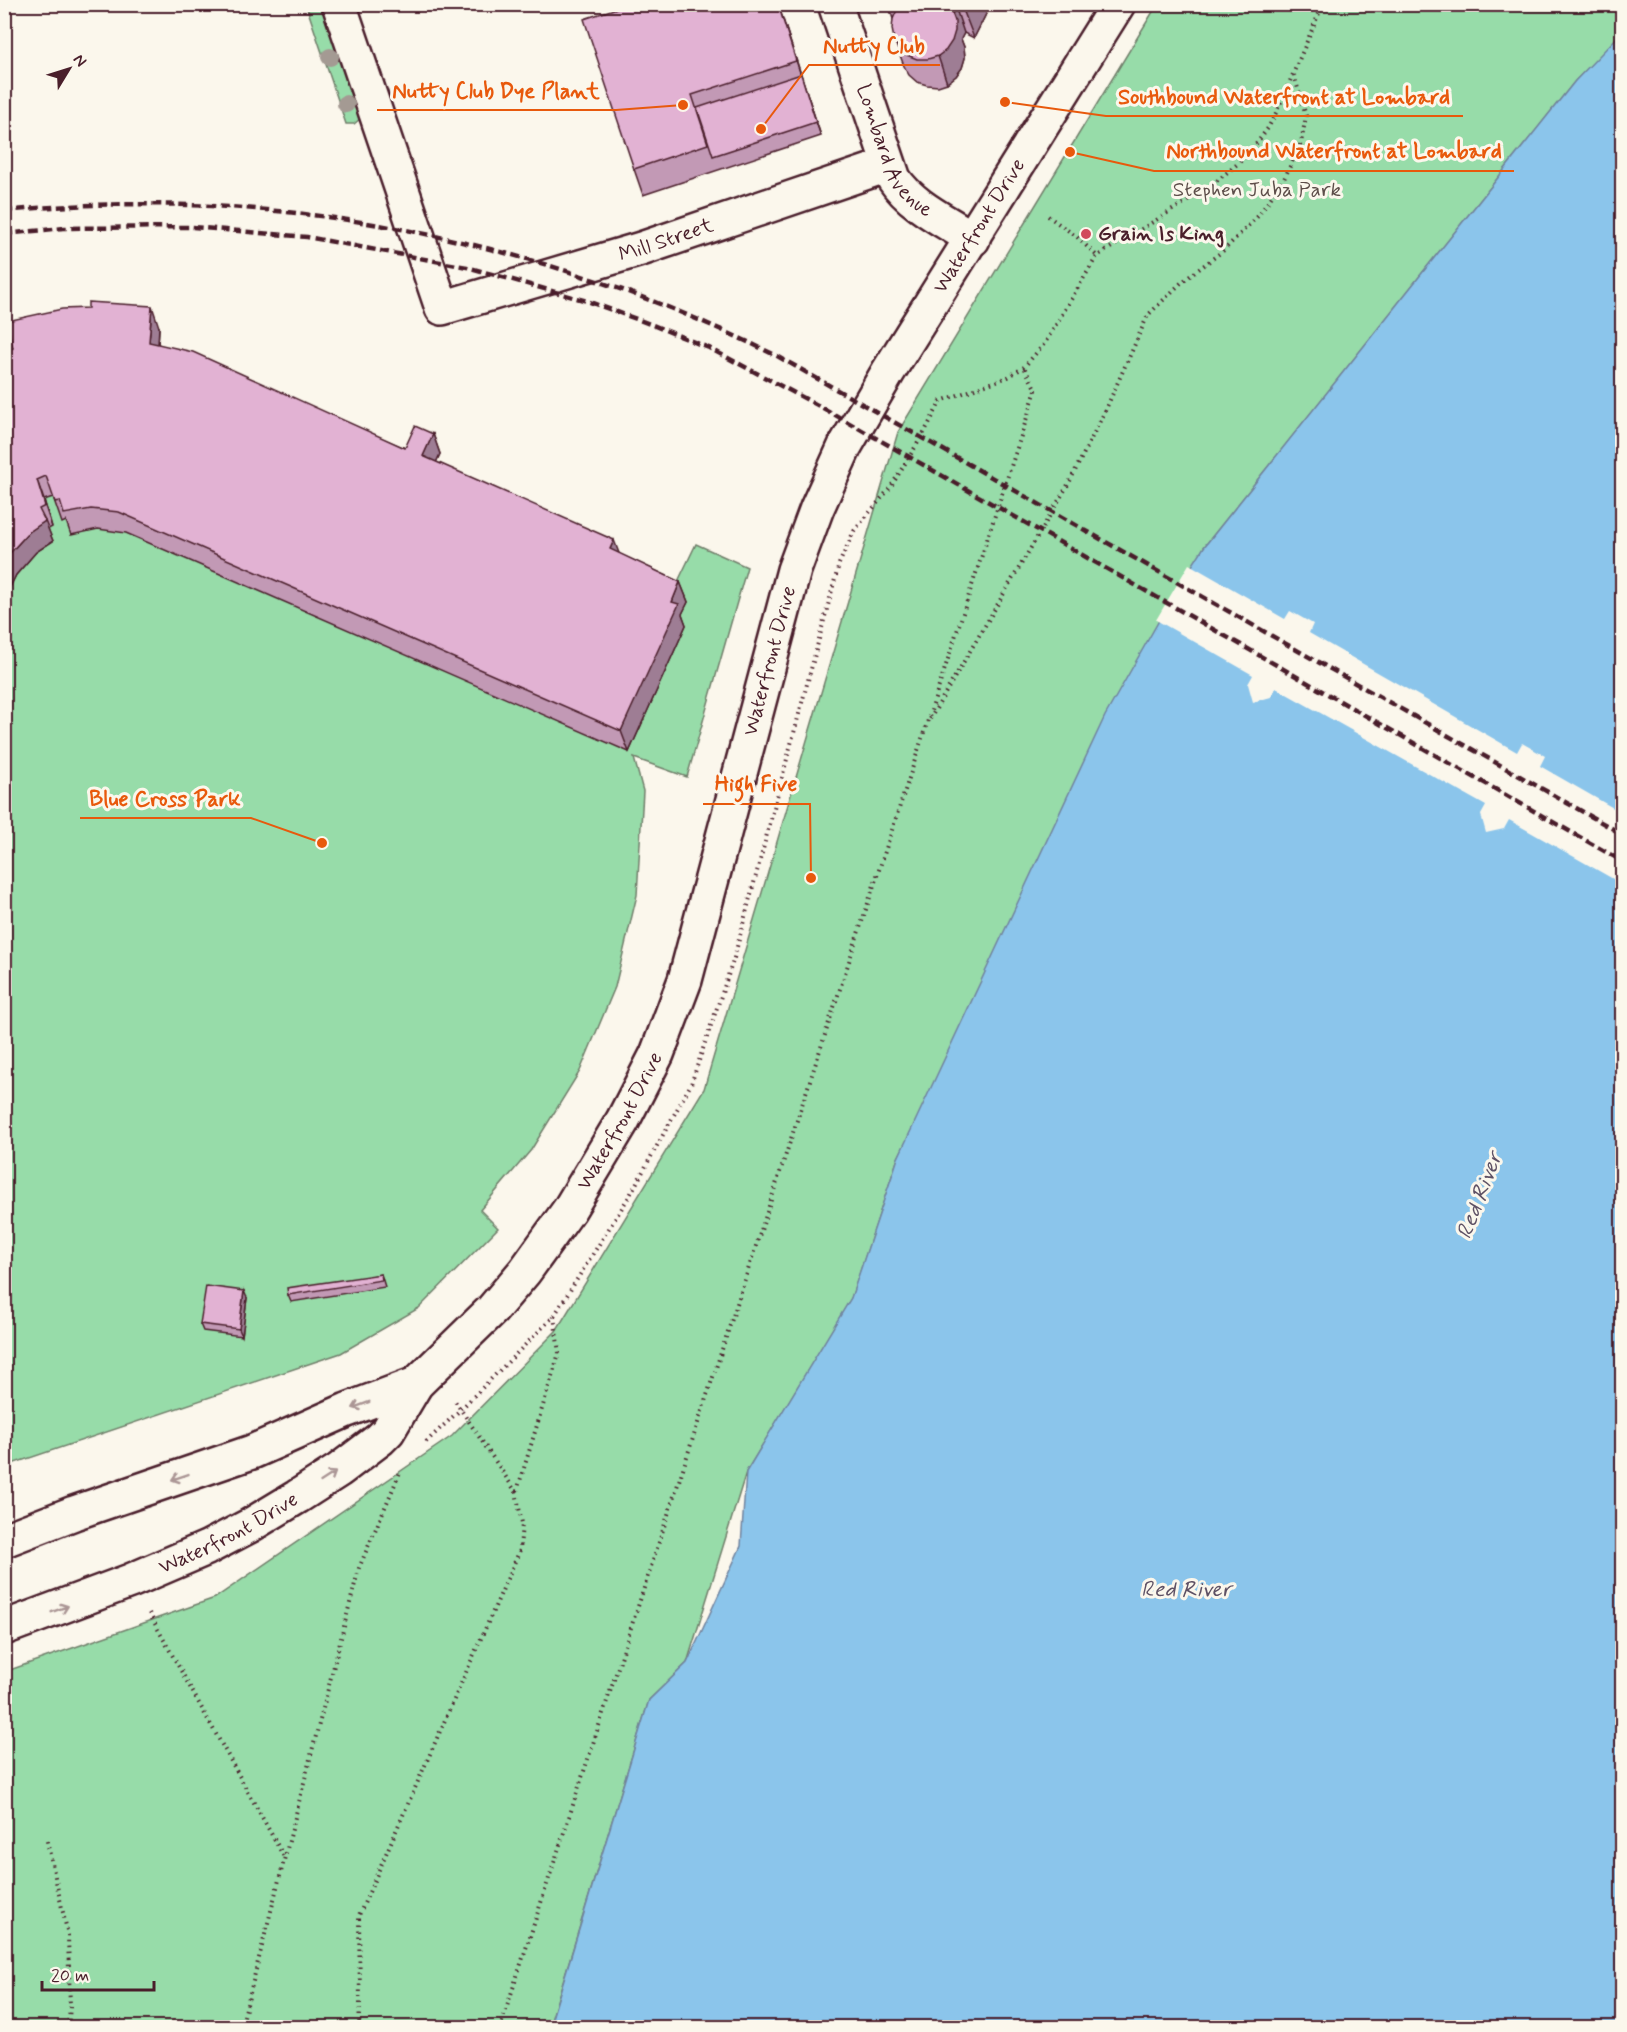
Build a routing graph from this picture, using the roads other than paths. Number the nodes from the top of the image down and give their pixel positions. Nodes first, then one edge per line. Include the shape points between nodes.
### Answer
1 (339, 4) edge
2 (835, 4) edge
3 (1118, 4) edge
4 (888, 165) junction
5 (973, 239) junction
6 (416, 1384) junction
7 (4, 1540) edge
8 (4, 1628) edge

1 - 4 street, Mill Street via 442,308 641,249
2 - 4 street, Lombard Avenue
3 - 5 street, Waterfront Drive
4 - 5 street, Lombard Avenue via 902,191 912,200
5 - 6 street, Waterfront Drive via 845,446 817,508 794,570 685,980 657,1054 623,1120 550,1238 492,1310
6 -> 7 street, Waterfront Drive via 252,1452
8 -> 6 street, Waterfront Drive via 130,1581 249,1527 380,1439

